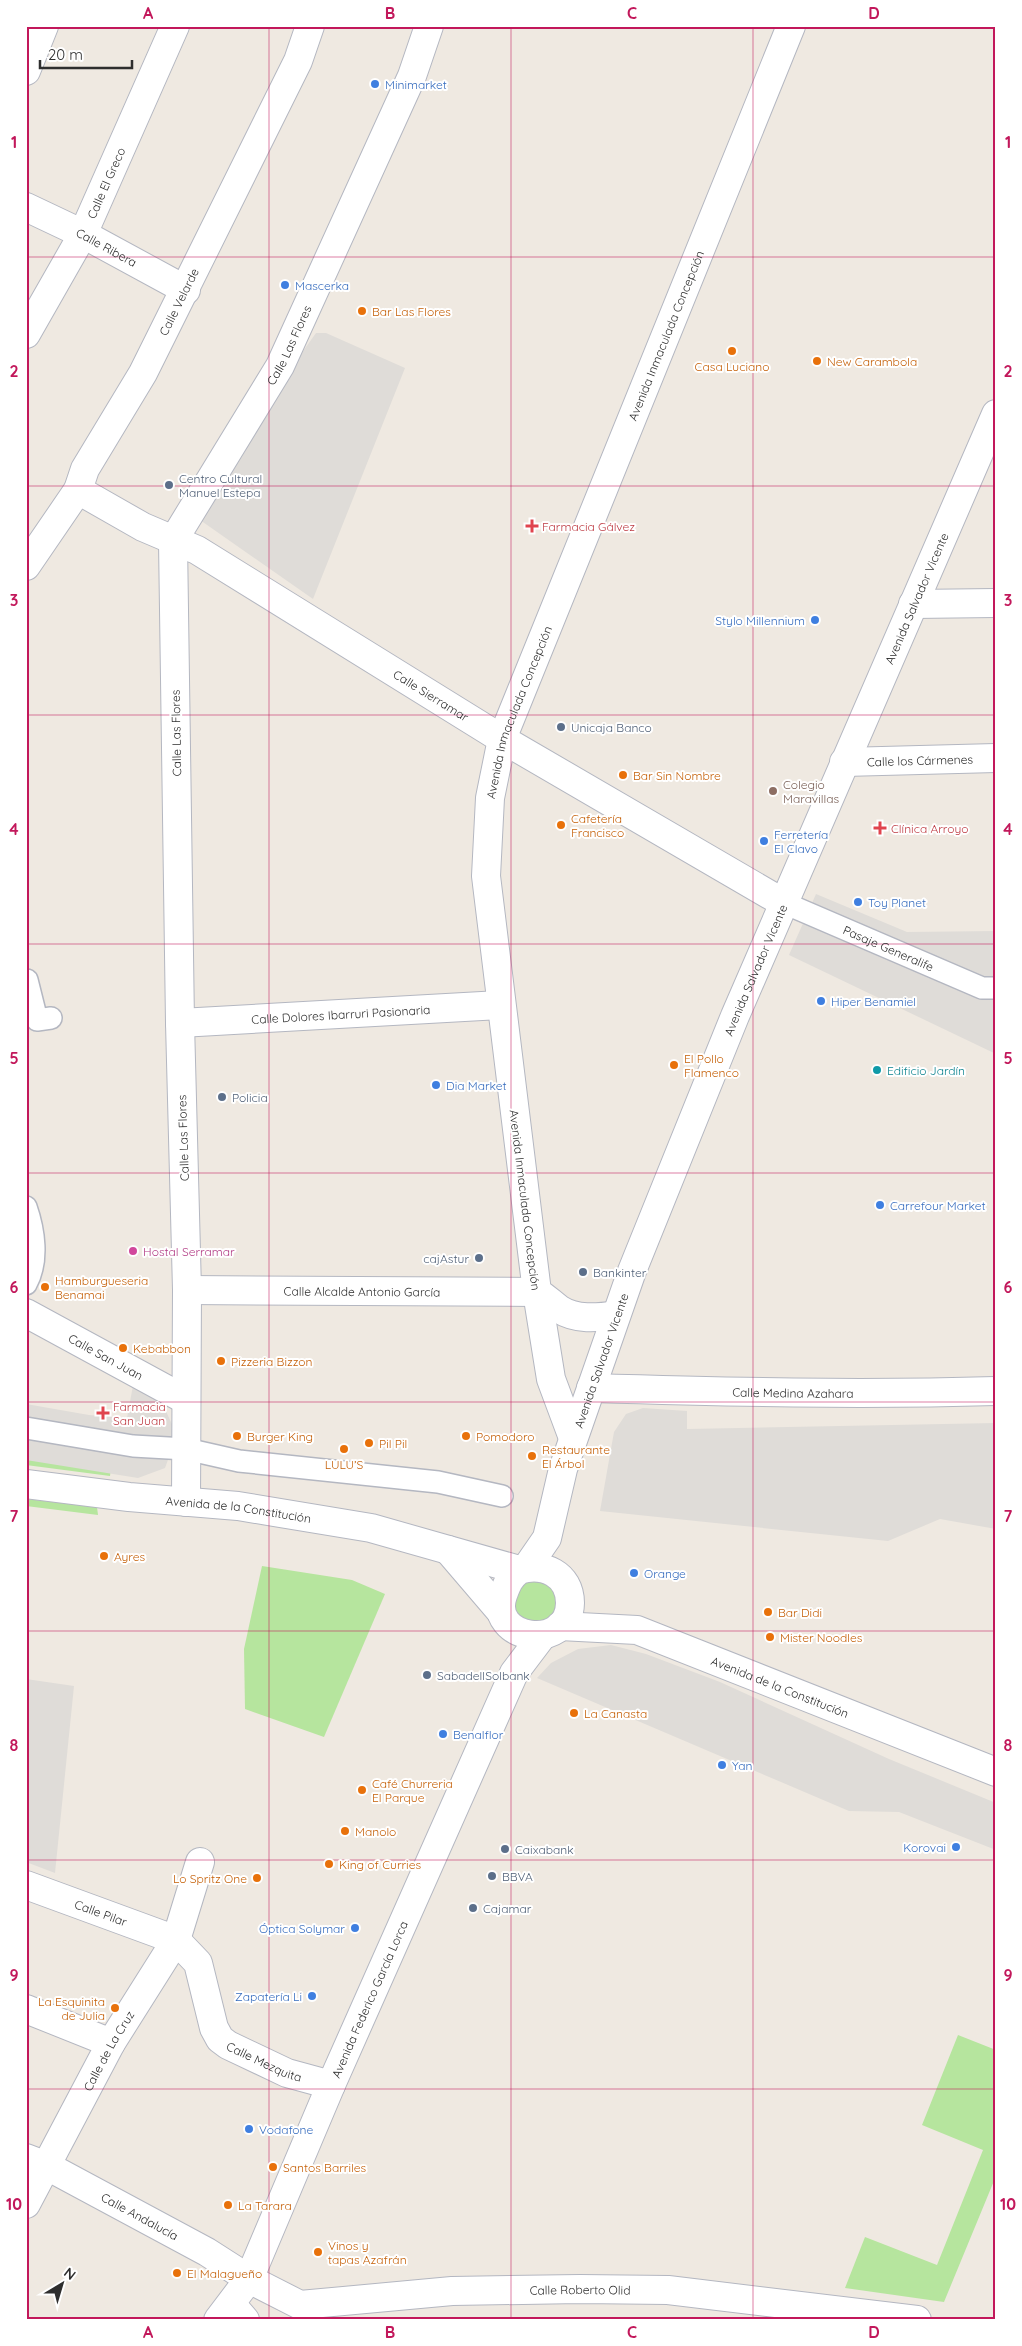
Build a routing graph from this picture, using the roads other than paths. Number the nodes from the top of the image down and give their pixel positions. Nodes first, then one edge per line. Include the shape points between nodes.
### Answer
1 (44, 26) edge
2 (175, 26) edge
3 (310, 26) edge
4 (429, 26) edge
5 (791, 26) edge
6 (26, 71) edge
7 (26, 207) edge
8 (84, 234) junction
9 (186, 290) junction
10 (26, 334) edge
11 (996, 414) edge
12 (78, 490) junction
13 (173, 541) junction
14 (26, 566) edge
15 (996, 603) edge
16 (913, 604) junction
17 (502, 739) junction
18 (996, 758) edge
19 (844, 762) junction
20 (782, 902) junction
21 (26, 980) edge
22 (996, 988) edge
23 (500, 1005) junction
24 (51, 1018) dead end
25 (180, 1023) junction
26 (26, 1207) edge
27 (26, 1284) edge
28 (187, 1290) junction
29 (537, 1292) junction
30 (26, 1313) edge
31 (616, 1316) junction
32 (591, 1388) junction
33 (996, 1391) edge
34 (186, 1400) junction
35 (26, 1428) edge
36 (574, 1438) junction
37 (186, 1449) junction
38 (26, 1484) edge
39 (502, 1496) dead end
40 (186, 1502) junction
41 (546, 1538) junction
42 (448, 1550) junction
43 (523, 1569) junction
44 (561, 1578) junction
45 (508, 1621) junction
46 (557, 1622) junction
47 (514, 1673) junction
48 (996, 1772) edge
49 (200, 1862) dead end
50 (26, 1885) edge
51 (176, 1940) junction
52 (26, 2009) edge
53 (111, 2043) junction
54 (331, 2085) junction
55 (37, 2162) edge
56 (26, 2204) edge
57 (249, 2279) junction
58 (232, 2315) edge
59 (918, 2320) edge

1 - 6 street
2 - 8 street, Calle El Greco
3 - 9 street, Calle Velarde via 298,61
4 - 13 street, Calle Las Flores via 412,76 280,366
5 - 17 street, Avenida Inmaculada Concepción
7 - 8 street, Calle Ribera
8 - 9 street, Calle Ribera
8 - 10 street, Calle El Greco
9 - 12 street, Calle Velarde via 143,373 85,469
11 - 16 street, Avenida Salvador Vicente
12 - 13 street, Calle Sierramar
12 - 14 street, Calle Velarde
13 - 17 street, Calle Sierramar via 197,550
13 - 25 street, Calle Las Flores
15 - 16 street
16 - 19 street, Avenida Salvador Vicente
17 - 20 street, Calle Sierramar
17 - 23 street, Avenida Inmaculada Concepción via 490,798 486,876
18 - 19 street, Calle los Cármenes
19 - 20 street, Avenida Salvador Vicente
20 - 22 street, Pasaje Generalife via 982,988
20 - 31 street, Avenida Salvador Vicente
21 - 24 street via 37,1020
23 - 25 street, Calle Dolores Ibarruri Pasionaria
23 - 29 street, Avenida Inmaculada Concepción
25 - 28 street, Calle Las Flores
26 - 27 street via 33,1228 33,1272
28 - 29 street, Calle Alcalde Antonio García
28 - 34 street, Calle Las Flores
29 - 31 street via 574,1315 592,1318
29 - 36 street, Avenida Inmaculada Concepción via 551,1379
30 - 34 street, Calle San Juan
31 - 32 street, Avenida Salvador Vicente
32 - 33 street, Calle Medina Azahara via 708,1392
32 - 36 street, Avenida Salvador Vicente
34 - 37 street, Calle Las Flores
35 - 37 street via 133,1446
36 - 41 street, Avenida Salvador Vicente
37 - 39 street via 238,1461 438,1482
37 - 40 street, Calle Las Flores
38 - 40 street, Avenida de la Constitución
40 - 42 street, Avenida de la Constitución via 238,1506 371,1528
41 - 43 street, Avenida Salvador Vicente
41 - 44 street
42 - 43 street, Avenida de la Constitución
42 - 45 street
43 - 44 street via 539,1567 551,1570
43 - 45 street via 509,1578 500,1604
44 - 46 street via 569,1592
45 - 46 street via 524,1635
45 - 47 street
46 - 47 street
46 - 48 street, Avenida de la Constitución via 637,1630
47 - 54 street, Avenida Federico García Lorca
49 - 51 street, Calle de La Cruz
50 - 51 street, Calle Pilar
51 - 53 street, Calle de La Cruz
51 - 54 street, Calle Mezquita via 198,1963 214,2028 220,2039 287,2073
52 - 53 street
53 - 55 street, Calle de La Cruz
54 - 57 street, Avenida Federico García Lorca
55 - 56 street, Calle de La Cruz
55 - 57 street, Calle Andalucía via 207,2252
57 - 58 street, Avenida Federico García Lorca
57 - 59 street, Calle Roberto Olid via 300,2305 452,2292 668,2290

